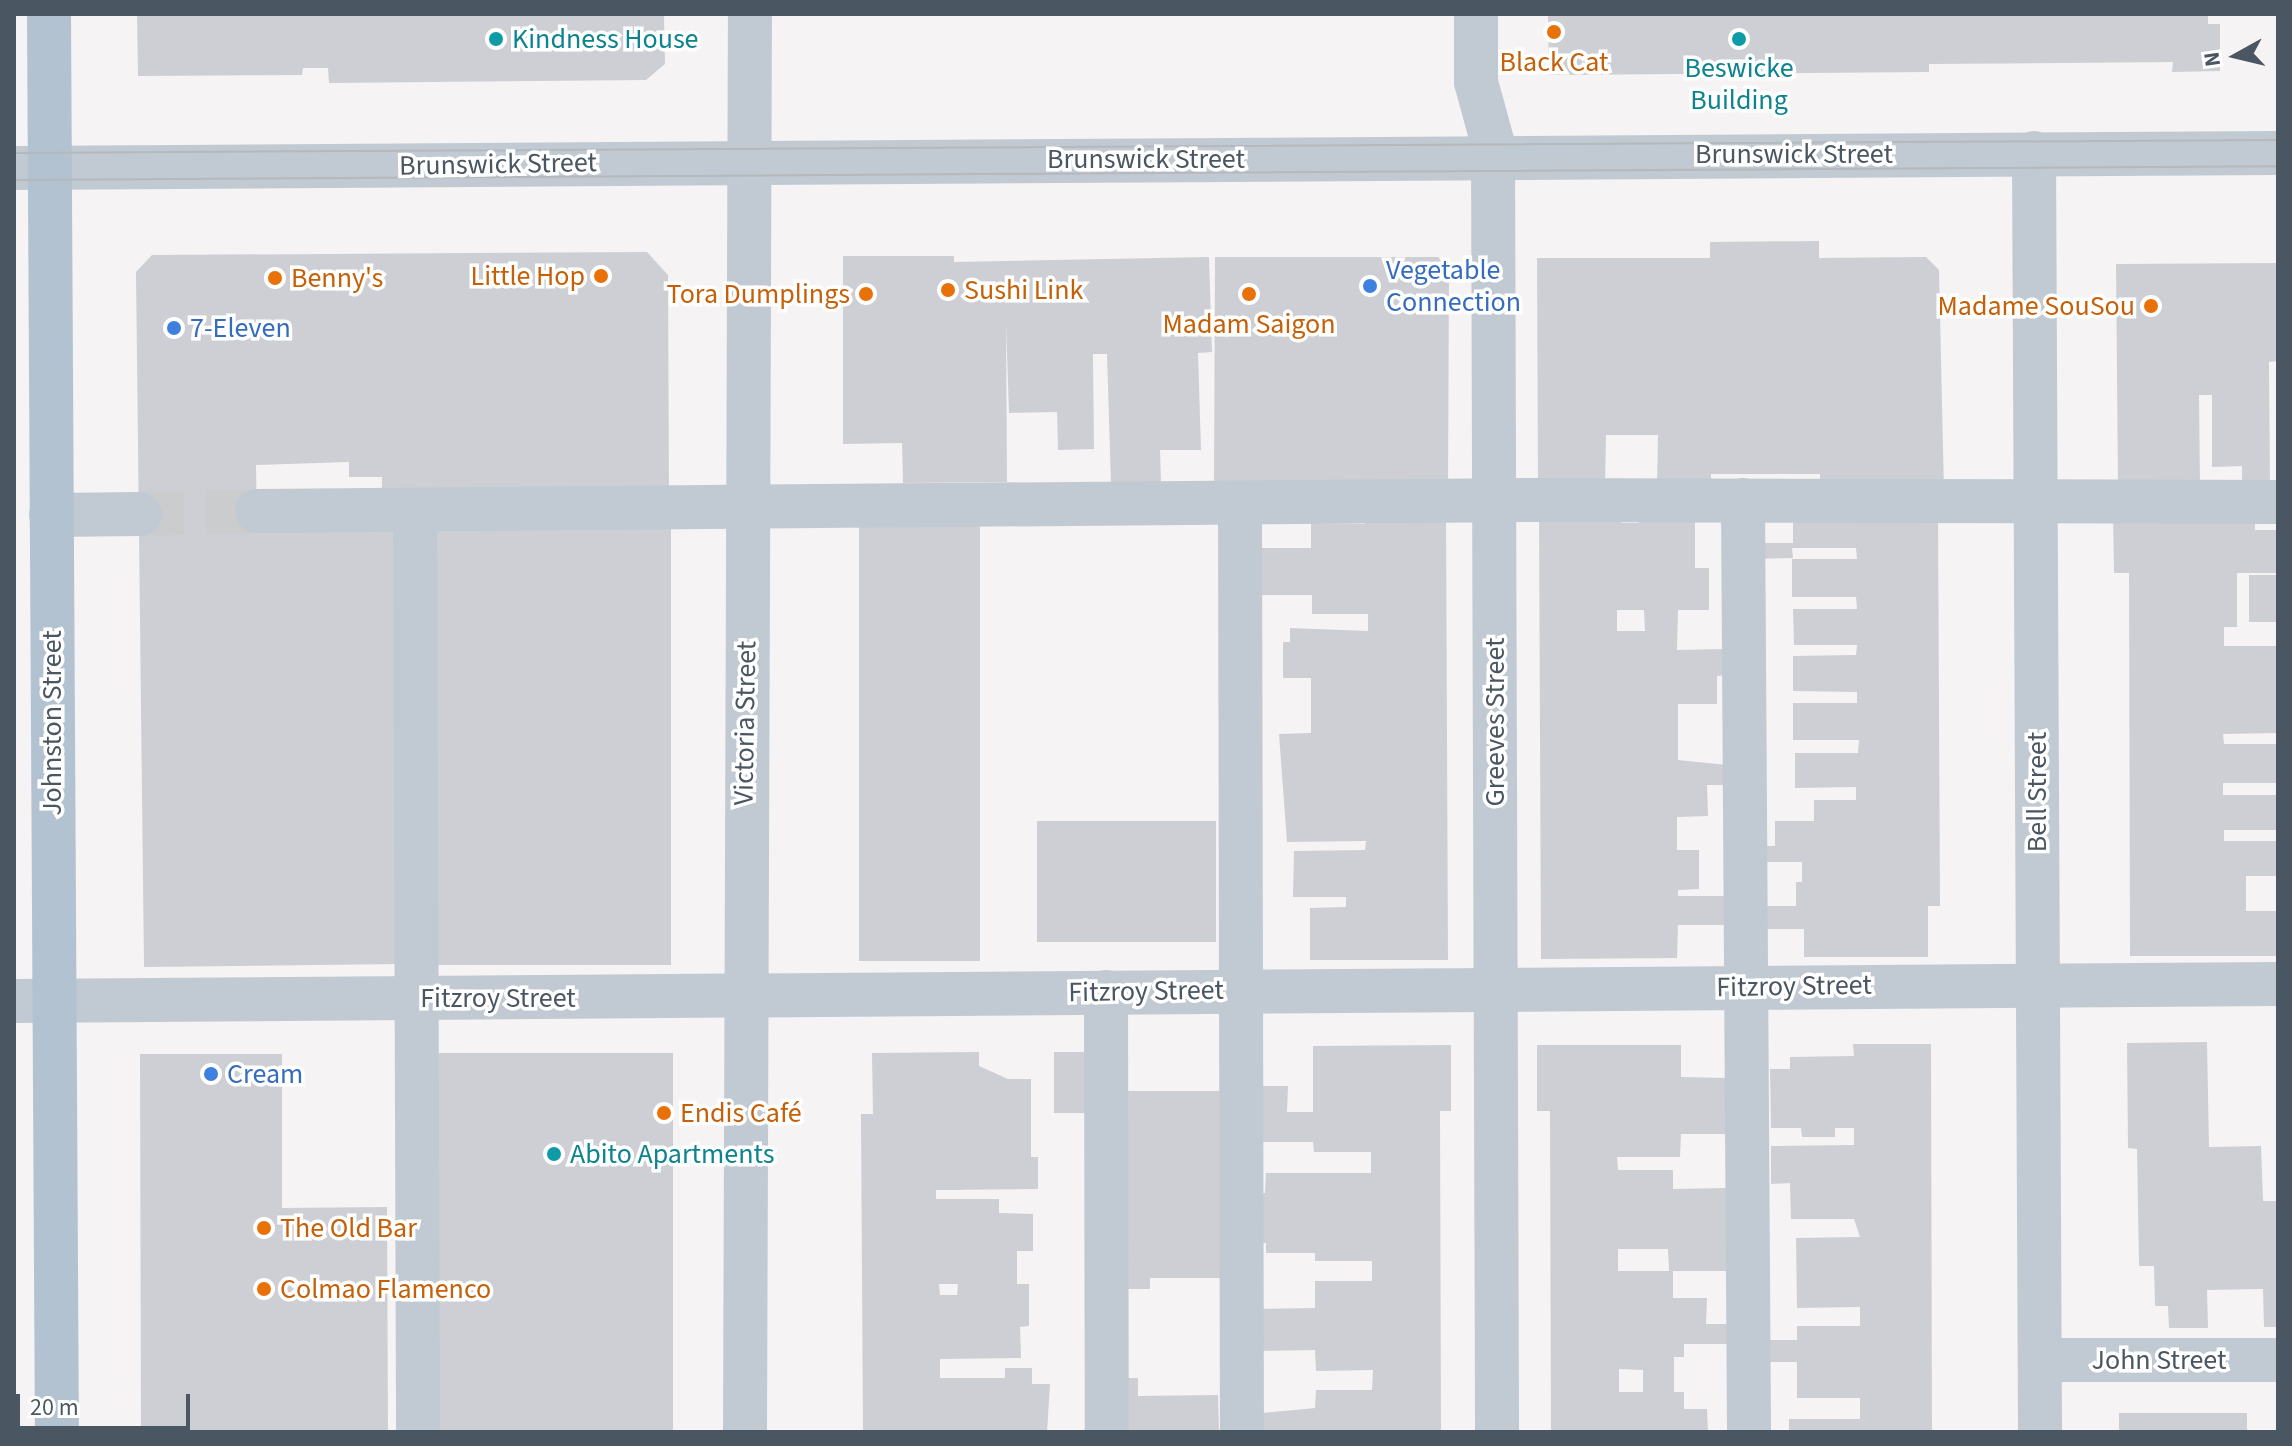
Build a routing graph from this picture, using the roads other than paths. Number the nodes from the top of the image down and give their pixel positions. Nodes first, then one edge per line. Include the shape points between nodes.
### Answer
1 (49, 14) edge
2 (750, 14) edge
3 (1476, 14) edge
4 (2034, 153) junction
5 (2278, 153) edge
6 (1493, 157) junction
7 (746, 162) junction
8 (32, 168) edge
9 (1494, 500) junction
10 (1743, 500) junction
11 (2278, 502) edge
12 (1240, 503) junction
13 (2036, 504) junction
14 (748, 509) junction
15 (415, 510) junction
16 (257, 511) tunnel mouth
17 (140, 514) tunnel mouth
18 (51, 515) junction
19 (2038, 984) junction
20 (2278, 984) edge
21 (1748, 987) junction
22 (1496, 989) junction
23 (1242, 990) junction
24 (1106, 992) junction
25 (742, 995) junction
26 (418, 998) junction
27 (33, 1001) edge
28 (2040, 1360) junction
29 (2278, 1360) edge
30 (57, 1432) edge
31 (418, 1432) edge
32 (745, 1432) edge
33 (1107, 1432) edge
34 (1242, 1432) edge
35 (1497, 1432) edge
36 (1749, 1432) edge
37 (2040, 1432) edge

1 - 8 main road, Johnston Street
2 - 7 street, Victoria Street
3 - 6 street, Greeves Street via 1476,82
4 - 5 street, Brunswick Street
4 - 6 street, Brunswick Street
4 - 13 street, Bell Street
6 - 7 street, Brunswick Street
6 - 9 street, Greeves Street
7 - 8 street, Brunswick Street
7 - 14 street, Victoria Street
8 - 18 main road, Johnston Street
9 - 10 street
9 - 12 street
9 - 22 street, Greeves Street
10 - 13 street
10 - 21 street
11 - 13 street
12 - 14 street
12 - 23 street
13 - 19 street, Bell Street
14 - 15 street
14 - 25 street, Victoria Street
15 - 16 street
15 - 26 street
17 - 18 street
18 - 27 main road, Johnston Street
19 - 20 street, Fitzroy Street
19 - 21 street, Fitzroy Street
19 - 28 street, Bell Street
21 - 22 street, Fitzroy Street
21 - 36 street
22 - 23 street, Fitzroy Street
22 - 35 street, Greeves Street
23 - 24 street, Fitzroy Street
23 - 34 street
24 - 25 street, Fitzroy Street
24 - 33 street
25 - 26 street, Fitzroy Street
25 - 32 street, Victoria Street
26 - 27 street, Fitzroy Street
26 - 31 street
27 - 30 main road, Johnston Street
28 - 29 street, John Street
28 - 37 street, Bell Street

